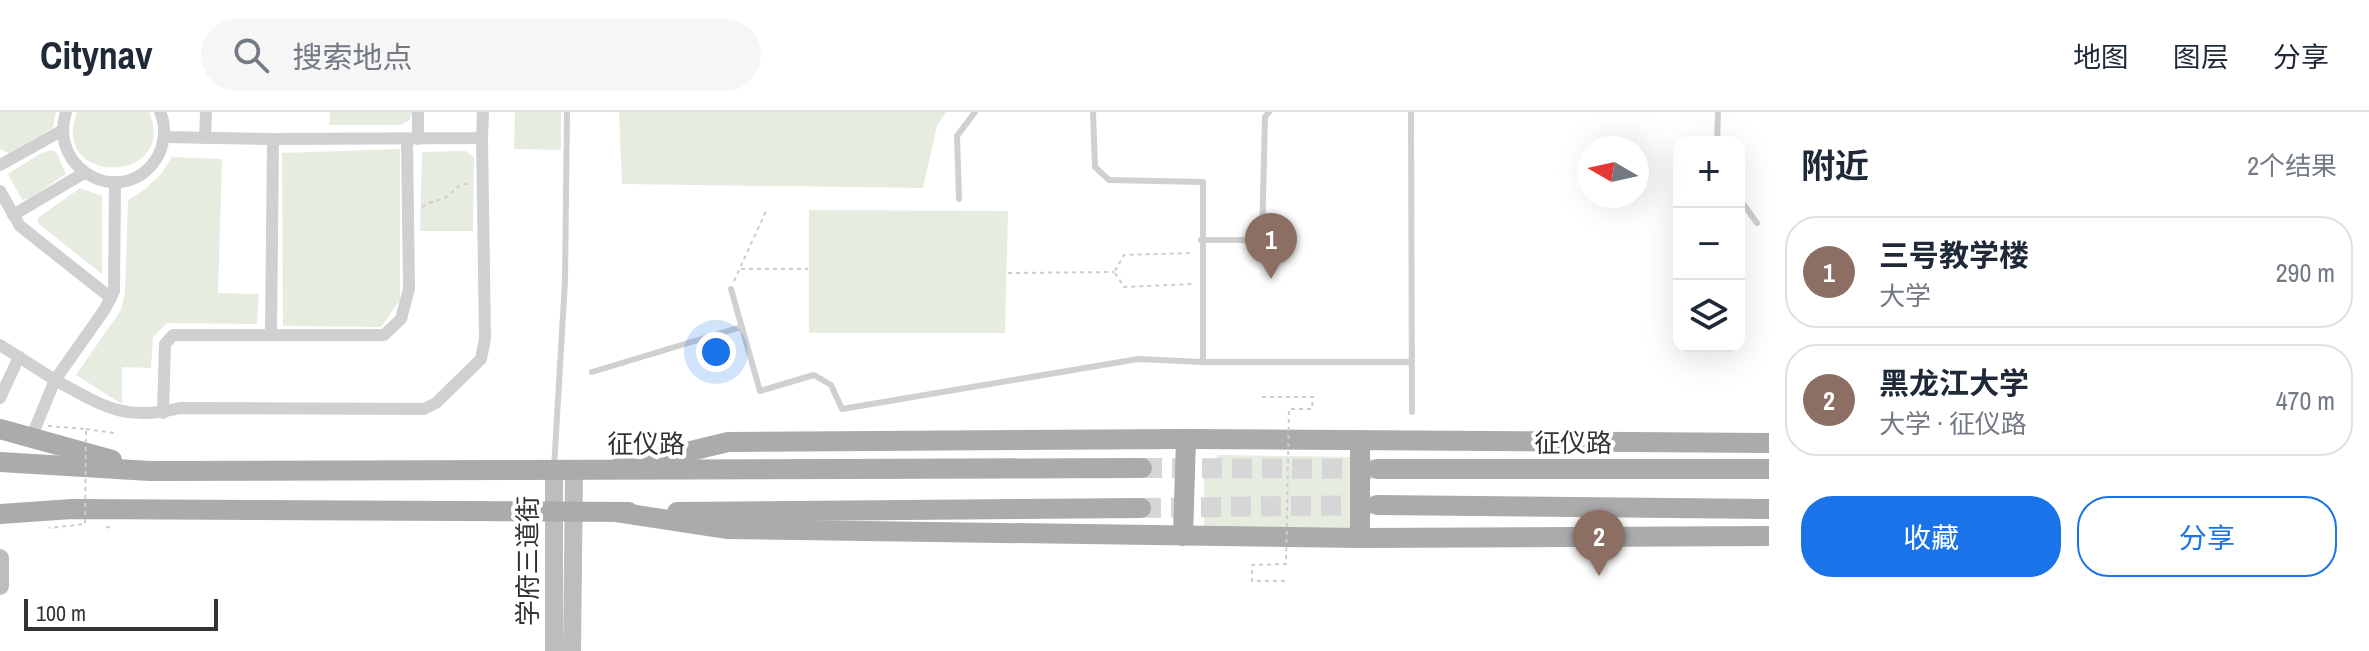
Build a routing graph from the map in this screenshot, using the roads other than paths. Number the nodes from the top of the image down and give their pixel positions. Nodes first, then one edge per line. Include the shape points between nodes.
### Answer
1 (66, 112) edge
2 (160, 112) edge
3 (206, 112) edge
4 (418, 112) edge
5 (483, 112) edge
6 (567, 112) edge
7 (975, 112) edge
8 (1093, 112) edge
9 (1269, 112) edge
10 (1411, 112) edge
11 (1718, 112) edge
12 (63, 130) junction
13 (1717, 136) edge
14 (164, 137) junction
15 (205, 138) junction
16 (482, 138) junction
17 (273, 139) junction
18 (413, 139) junction
19 (0, 165) edge
20 (84, 173) junction
21 (115, 182) junction
22 (0, 191) edge
23 (959, 199) dead end
24 (1745, 206) edge
25 (13, 215) junction
26 (1757, 223) dead end
27 (1201, 240) junction
28 (731, 289) road end
29 (111, 298) junction
30 (741, 327) junction
31 (271, 334) junction
32 (0, 345) edge
33 (19, 357) junction
34 (1203, 362) junction
35 (1412, 362) junction
36 (592, 372) dead end
37 (55, 380) junction
38 (0, 398) edge
39 (1412, 412) dead end
40 (163, 413) junction
41 (0, 429) edge
42 (40, 432) junction
43 (1186, 439) junction
44 (1360, 440) junction
45 (1769, 443) edge
46 (0, 462) edge
47 (1142, 468) tunnel mouth
48 (616, 469) junction
49 (1377, 469) tunnel mouth
50 (1769, 469) edge
51 (150, 471) junction
52 (564, 471) junction
53 (0, 501) edge
54 (1377, 505) tunnel mouth
55 (1141, 508) tunnel mouth
56 (72, 509) junction
57 (1769, 509) edge
58 (563, 510) junction
59 (616, 512) junction
60 (0, 514) edge
61 (1183, 536) junction
62 (1769, 536) edge
63 (1360, 538) junction
64 (0, 558) edge
65 (0, 586) edge
66 (554, 651) edge
67 (572, 651) edge

1 - 12 street
2 - 14 street
3 - 15 street
4 - 18 street
5 - 16 street
6 - 52 lane
7 - 23 lane via 957,136
8 - 27 lane via 1095,167 1109,180 1203,182
9 - 27 lane via 1262,240
10 - 35 lane
11 - 13 lane
12 - 19 street
12 - 20 street via 66,149
14 - 15 street
14 - 21 street via 153,163 130,180
15 - 17 street
16 - 18 street
16 - 40 street via 485,339 481,359 436,403 424,409 180,408
17 - 18 street
17 - 31 street
18 - 31 street via 409,289 401,319 384,335
20 - 21 street
20 - 25 street
21 - 29 street
22 - 25 street
24 - 26 lane
25 - 29 street
27 - 34 lane
28 - 30 lane
29 - 37 street
30 - 34 lane via 760,391 814,375 831,385 842,409 1138,359
30 - 36 lane
31 - 40 street via 173,335 165,344
32 - 33 street
33 - 37 street
33 - 38 street
34 - 35 lane
35 - 39 lane
37 - 40 street via 122,413
37 - 42 street
41 - 42 main road
42 - 51 main road
43 - 44 main road
43 - 48 main road via 728,442
43 - 61 main road
44 - 45 main road
44 - 63 main road
46 - 51 main road
47 - 48 main road, 征仪路
48 - 52 main road, 征仪路
49 - 50 main road, 征仪路
51 - 52 main road, 征仪路
52 - 58 main road, 学府三道街
53 - 56 main road
54 - 57 main road
55 - 59 main road
56 - 58 main road
56 - 60 main road
58 - 59 main road
58 - 66 main road, 学府三道街
58 - 67 main road, 学府三道街
59 - 61 main road via 728,529
61 - 63 main road
62 - 63 main road
64 - 65 main road

